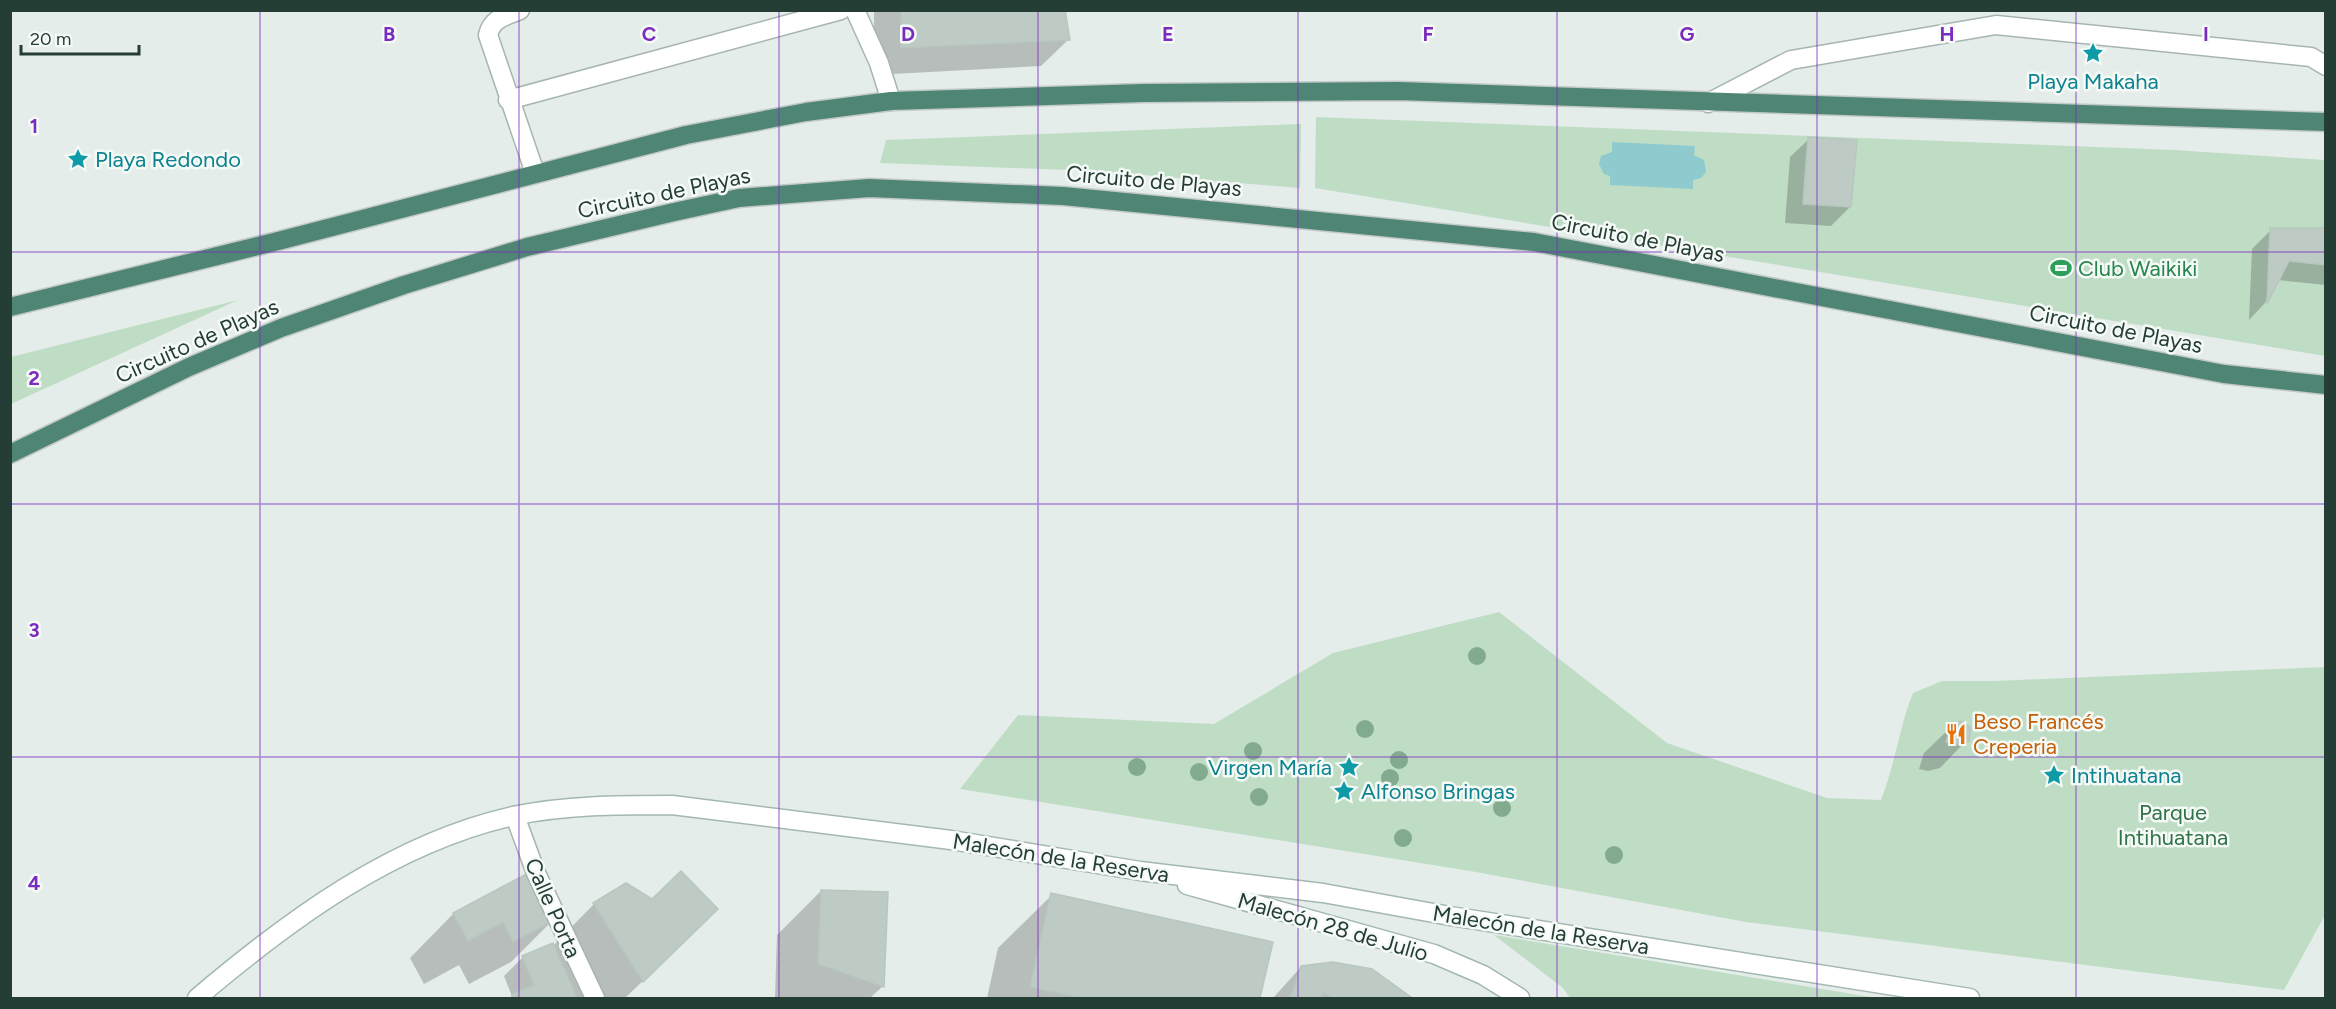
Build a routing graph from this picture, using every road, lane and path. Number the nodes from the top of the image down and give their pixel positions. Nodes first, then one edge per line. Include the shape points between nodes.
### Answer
1 (520, 10) edge
2 (841, 10) edge
3 (855, 10) edge
4 (2325, 66) edge
5 (508, 100) junction
6 (891, 100) junction
7 (1708, 103) junction
8 (2325, 122) edge
9 (535, 173) junction
10 (10, 307) edge
11 (2325, 386) edge
12 (10, 454) edge
13 (515, 816) junction
14 (1140, 871) junction
15 (197, 999) edge
16 (595, 999) edge
17 (1520, 999) edge
18 (1970, 999) edge

1 - 5 main road via 492,23 488,35
2 - 5 main road
3 - 6 main road
4 - 7 main road via 2311,57 1996,25 1791,60
5 - 9 main road
6 - 7 highway via 1398,91
6 - 9 highway via 686,135
7 - 8 highway
9 - 10 highway
11 - 12 highway, Circuito de Playas via 2224,374 1534,242 1063,196 869,188 739,198 527,247 281,328 189,367
13 - 14 main road, Malecón de la Reserva via 588,806 672,805 951,840
13 - 15 main road, Malecón de la Reserva via 437,839 353,883 296,921
13 - 16 main road, Calle Porta via 536,873
14 - 17 main road, Malecón 28 de Julio via 1434,954 1483,975
14 - 18 main road, Malecón de la Reserva via 1323,892

